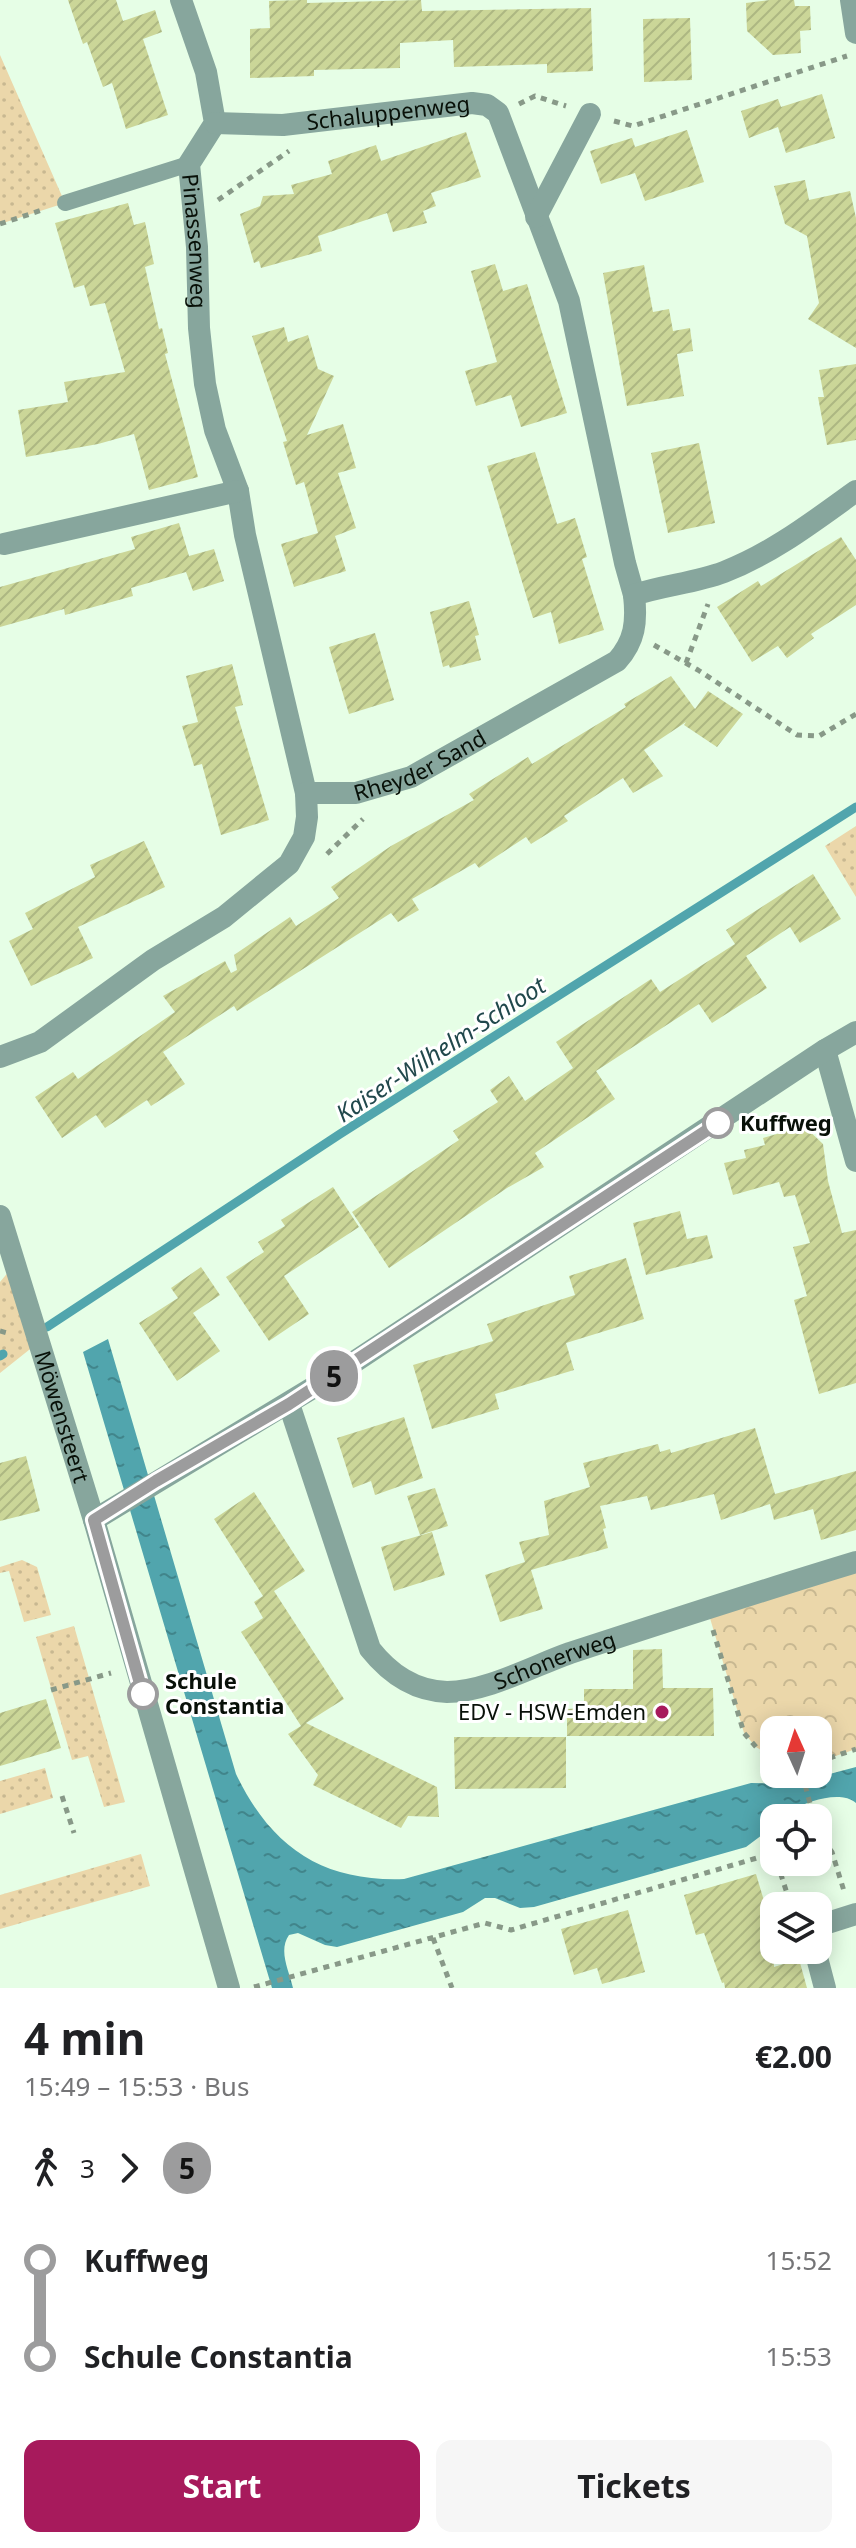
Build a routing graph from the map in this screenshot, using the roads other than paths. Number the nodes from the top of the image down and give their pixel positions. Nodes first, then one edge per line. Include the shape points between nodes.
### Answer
1 (181, 0) edge
2 (851, 0) edge
3 (856, 33) edge
4 (590, 114) road end
5 (215, 123) junction
6 (189, 164) junction
7 (65, 203) road end
8 (536, 217) junction
9 (238, 491) junction
10 (856, 491) edge
11 (4, 544) dead end
12 (634, 595) junction
13 (306, 793) junction
14 (856, 1032) edge
15 (825, 1050) junction
16 (0, 1057) edge
17 (856, 1161) edge
18 (0, 1216) edge
19 (289, 1404) junction
20 (94, 1520) junction
21 (856, 1562) edge
22 (854, 1914) edge
23 (832, 1921) edge
24 (819, 1964) edge
25 (229, 1988) edge
26 (825, 1988) edge

1 - 5 street via 206,72
2 - 3 street
4 - 8 street
5 - 6 street, Pinassenweg
5 - 8 street, Schaluppenweg via 283,125 487,105 498,113
6 - 7 lane
6 - 9 street, Pinassenweg via 205,384 215,430
8 - 12 street, Schaluppenweg via 569,301
9 - 11 street
9 - 13 street, Pinassenweg
10 - 12 street via 779,545 719,573
12 - 13 street, Rheyder Sand via 632,640 617,661 411,777 356,793
13 - 16 street via 304,837 289,864 224,917 153,960 40,1042
14 - 15 street
15 - 17 street
15 - 19 street
18 - 20 street, Möwensteert
19 - 20 street
19 - 21 street, Schonerweg via 370,1649 400,1679 422,1688 472,1689
20 - 25 street, Möwensteert
22 - 23 street
24 - 26 street

